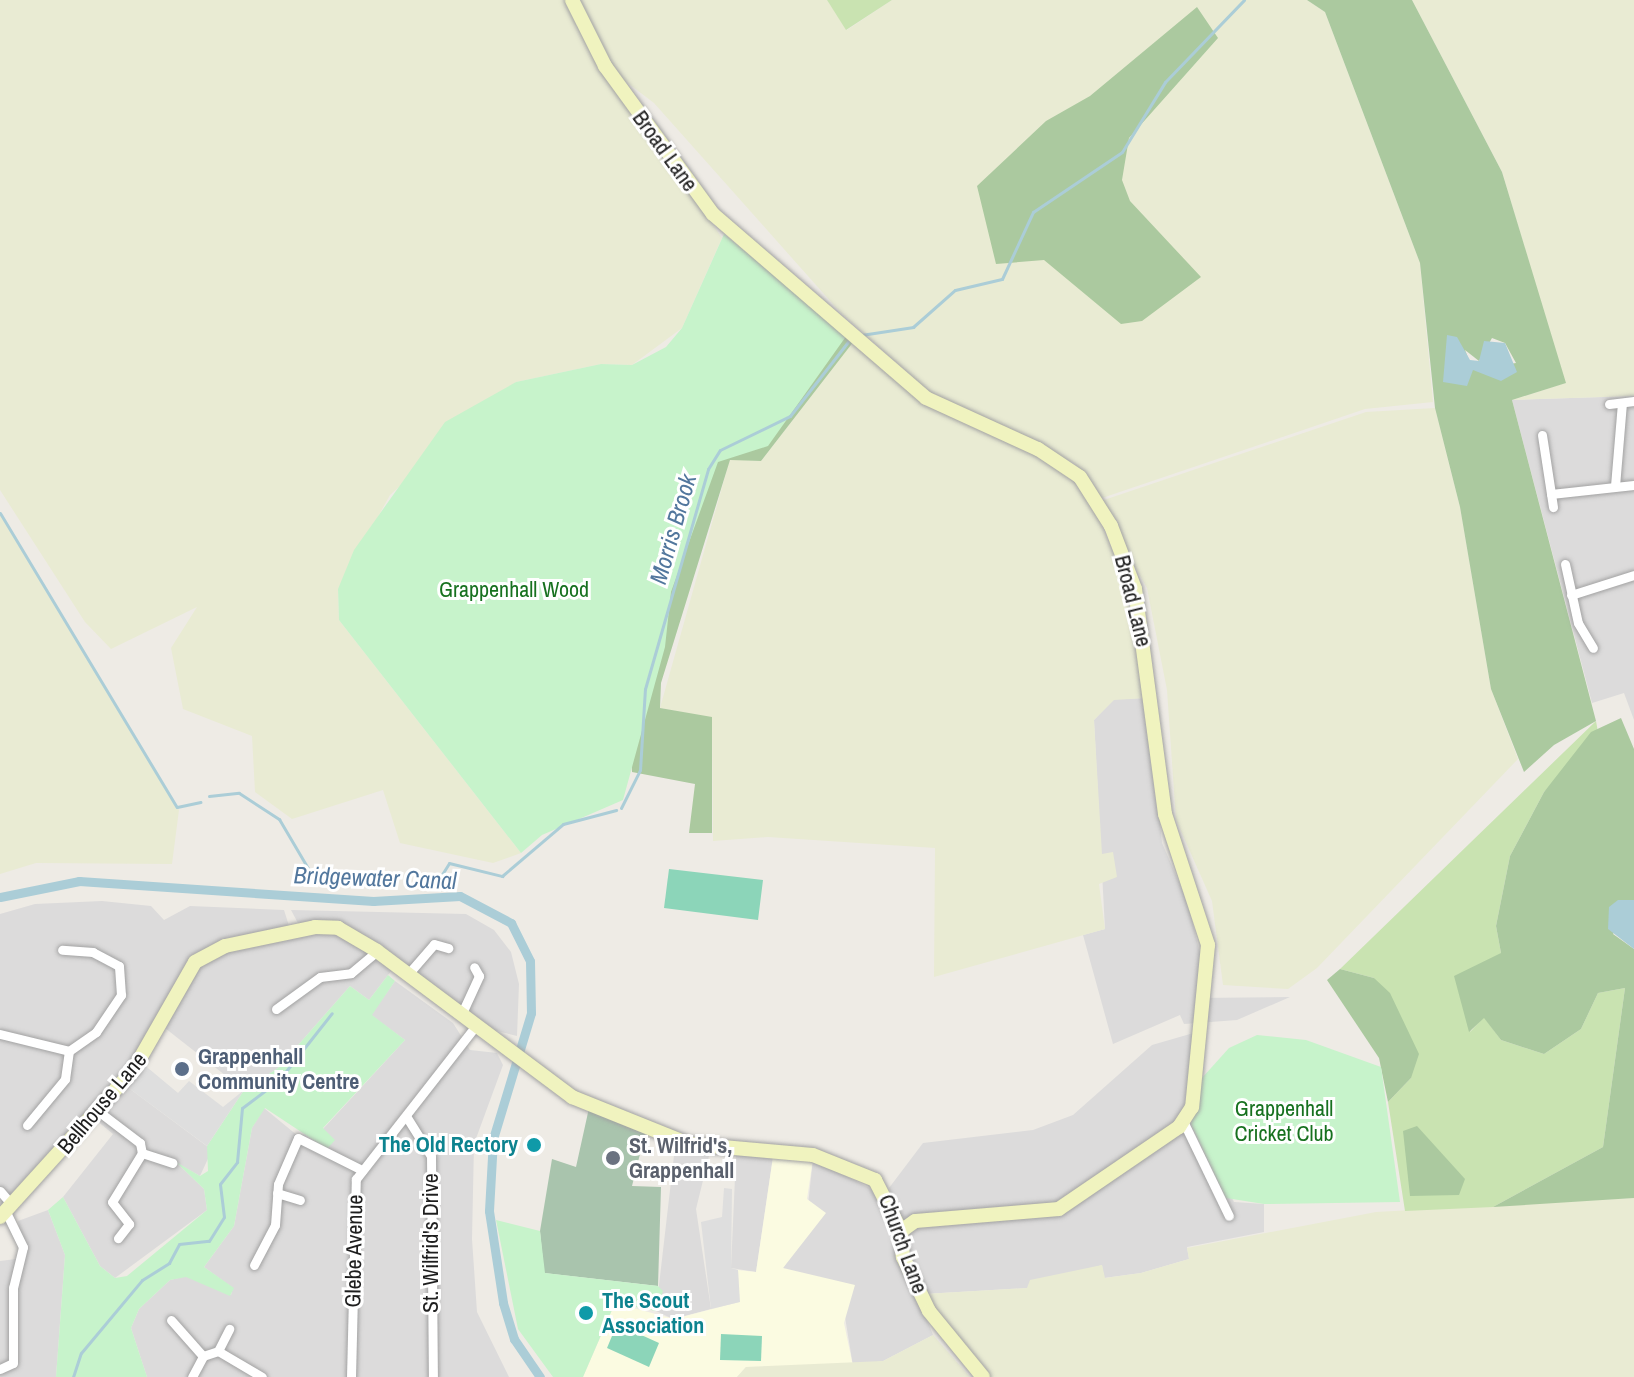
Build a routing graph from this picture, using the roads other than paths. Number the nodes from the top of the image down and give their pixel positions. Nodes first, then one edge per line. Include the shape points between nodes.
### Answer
1 (572, 0) edge
2 (1634, 401) edge
3 (1622, 403) junction
4 (1609, 404) dead end
5 (1542, 435) dead end
6 (1634, 485) edge
7 (1615, 486) junction
8 (1551, 494) junction
9 (1553, 507) dead end
10 (1565, 564) dead end
11 (1634, 575) edge
12 (1571, 595) junction
13 (1593, 648) dead end
14 (448, 948) dead end
15 (62, 950) dead end
16 (377, 951) junction
17 (474, 967) dead end
18 (409, 973) junction
19 (276, 1009) dead end
20 (462, 1013) junction
21 (477, 1024) junction
22 (0, 1034) edge
23 (69, 1051) junction
24 (513, 1056) joint
25 (98, 1111) junction
26 (406, 1116) junction
27 (1184, 1123) junction
28 (27, 1125) dead end
29 (142, 1153) junction
30 (172, 1163) dead end
31 (362, 1170) junction
32 (0, 1191) edge
33 (277, 1193) junction
34 (300, 1200) dead end
35 (6, 1212) edge
36 (1229, 1216) dead end
37 (901, 1231) junction
38 (118, 1238) dead end
39 (254, 1265) dead end
40 (171, 1320) dead end
41 (229, 1329) dead end
42 (218, 1351) junction
43 (203, 1356) junction
44 (0, 1369) edge
45 (192, 1377) edge
46 (262, 1377) edge
47 (351, 1377) edge
48 (433, 1377) edge
49 (983, 1377) edge

1 - 27 street, Broad Lane via 605,66 700,199 926,398 1067,466 1098,502 1121,550 1146,645 1165,814 1208,945 1193,1099
2 - 3 street
3 - 4 street
3 - 7 street
5 - 8 street
6 - 7 street
7 - 8 street
8 - 9 street
10 - 12 street
11 - 12 street
12 - 13 street
14 - 18 street via 434,944
15 - 23 street via 93,952 119,966 121,995 96,1032
16 - 18 street, Bellhouse Lane
16 - 19 street via 358,969 320,977
16 - 25 street, Bellhouse Lane via 338,928 315,927 209,952
17 - 20 street via 479,976
18 - 20 street, Bellhouse Lane
20 - 21 street, Bellhouse Lane
21 - 24 street, Bellhouse Lane
21 - 26 street, Glebe Avenue
22 - 23 street
23 - 28 street via 65,1079
24 - 37 street, Church Lane via 564,1093 673,1140 813,1155 875,1180
25 - 29 street
25 - 35 street, Bellhouse Lane
26 - 31 street, Glebe Avenue
26 - 48 street, St. Wilfrid's Drive via 431,1156
27 - 36 street
27 - 37 street via 1052,1212 915,1221
29 - 30 street
29 - 38 street via 112,1202 129,1224
31 - 33 street via 298,1138
31 - 47 street, Glebe Avenue via 356,1179
32 - 35 street
33 - 34 street
33 - 39 street via 275,1225
35 - 44 street via 23,1247 13,1288 13,1363
37 - 49 street, Church Lane via 903,1257 929,1311
40 - 43 street
41 - 42 street
42 - 43 street
42 - 46 street
43 - 45 street

